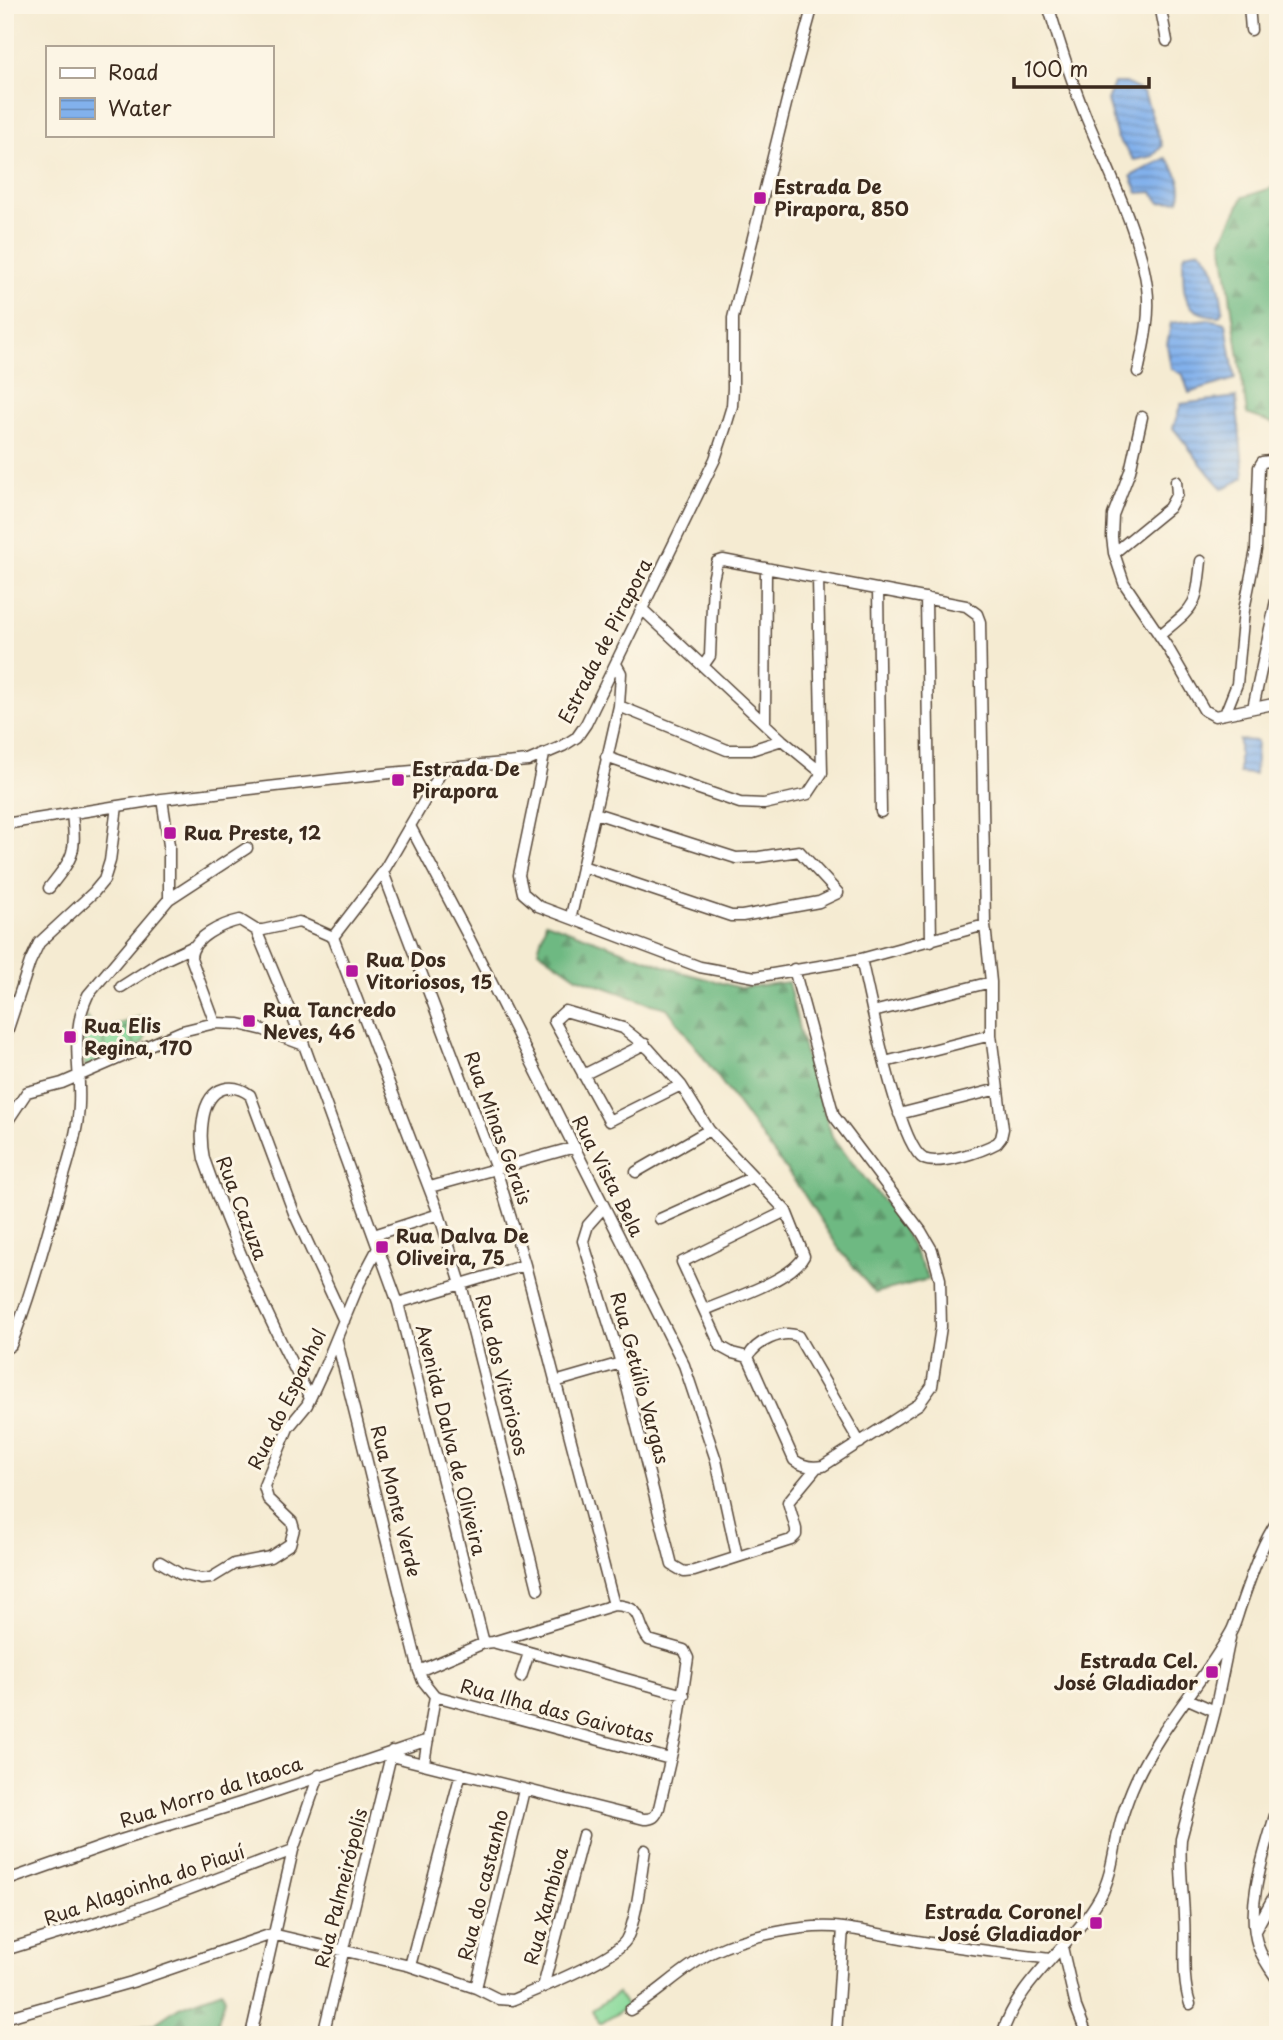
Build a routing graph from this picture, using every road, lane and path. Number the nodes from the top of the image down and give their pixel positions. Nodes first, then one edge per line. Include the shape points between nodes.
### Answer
1 (813, 5) edge
2 (1048, 5) edge
3 (1160, 5) edge
4 (1250, 5) edge
5 (1251, 30) dead end
6 (1167, 41) dead end
7 (1138, 372) dead end
8 (1142, 417) dead end
9 (1278, 460) edge
10 (1176, 481) dead end
11 (1114, 553) junction
12 (1201, 561) dead end
13 (766, 569) junction
14 (818, 578) junction
15 (878, 589) junction
16 (1278, 591) edge
17 (926, 598) junction
18 (643, 610) junction
19 (1160, 635) junction
20 (615, 664) junction
21 (704, 666) junction
22 (1278, 703) edge
23 (619, 706) junction
24 (1253, 708) junction
25 (1225, 714) junction
26 (765, 722) junction
27 (782, 740) junction
28 (544, 755) junction
29 (606, 757) junction
30 (443, 769) junction
31 (822, 773) junction
32 (162, 799) junction
33 (117, 806) junction
34 (881, 812) dead end
35 (72, 813) junction
36 (595, 813) junction
37 (5, 824) edge
38 (410, 826) junction
39 (247, 848) dead end
40 (582, 866) junction
41 (383, 872) junction
42 (49, 888) dead end
43 (169, 899) junction
44 (571, 916) junction
45 (985, 925) junction
46 (256, 930) junction
47 (333, 937) junction
48 (930, 941) junction
49 (192, 947) junction
50 (862, 959) junction
51 (794, 969) junction
52 (991, 982) junction
53 (121, 987) dead end
54 (873, 1012) junction
55 (215, 1024) junction
56 (991, 1035) junction
57 (5, 1038) edge
58 (645, 1044) junction
59 (304, 1045) junction
60 (885, 1062) junction
61 (78, 1075) junction
62 (583, 1075) junction
63 (681, 1085) junction
64 (998, 1090) junction
65 (899, 1114) junction
66 (5, 1125) edge
67 (709, 1130) junction
68 (575, 1147) junction
69 (496, 1169) junction
70 (636, 1172) dead end
71 (753, 1177) junction
72 (430, 1187) junction
73 (604, 1208) junction
74 (786, 1211) junction
75 (439, 1214) junction
76 (660, 1219) dead end
77 (374, 1235) junction
78 (378, 1248) junction
79 (525, 1265) junction
80 (461, 1284) junction
81 (398, 1303) junction
82 (705, 1310) junction
83 (344, 1321) junction
84 (337, 1341) junction
85 (5, 1349) edge
86 (748, 1357) junction
87 (621, 1363) junction
88 (555, 1382) junction
89 (310, 1398) junction
90 (860, 1443) junction
91 (817, 1468) junction
92 (1278, 1520) edge
93 (737, 1556) junction
94 (160, 1562) dead end
95 (538, 1589) dead end
96 (614, 1605) junction
97 (1232, 1631) junction
98 (488, 1643) junction
99 (528, 1653) junction
100 (419, 1671) junction
101 (521, 1677) dead end
102 (684, 1695) junction
103 (435, 1696) junction
104 (1188, 1699) junction
105 (1215, 1711) junction
106 (428, 1740) junction
107 (392, 1754) junction
108 (670, 1759) junction
109 (424, 1763) junction
110 (461, 1773) junction
111 (319, 1775) junction
112 (524, 1790) junction
113 (1278, 1805) edge
114 (583, 1835) dead end
115 (293, 1850) junction
116 (645, 1850) dead end
117 (5, 1881) edge
118 (1278, 1889) edge
119 (843, 1928) junction
120 (1255, 1931) junction
121 (272, 1934) junction
122 (1062, 1947) junction
123 (5, 1950) edge
124 (342, 1950) junction
125 (1050, 1959) junction
126 (410, 1966) junction
127 (1277, 1979) edge
128 (543, 1987) junction
129 (476, 1988) junction
130 (1190, 2004) dead end
131 (630, 2010) dead end
132 (5, 2018) edge
133 (251, 2035) edge
134 (323, 2035) edge
135 (836, 2035) edge
136 (1002, 2035) edge
137 (1087, 2035) edge

1 - 18 street, Estrada de Pirapora via 733,318 732,406 715,459
2 - 7 street via 1143,269 1148,323
3 - 6 street
4 - 5 street
8 - 11 street via 1130,471 1113,514
9 - 25 street via 1262,461 1259,467 1256,550 1237,684
10 - 11 street via 1177,494 1169,508
11 - 19 street via 1124,583
12 - 19 street via 1192,607
13 - 14 street
13 - 21 street via 717,562 710,656
13 - 26 street
14 - 15 street
14 - 31 street
15 - 17 street
15 - 34 street
16 - 24 street
17 - 45 street via 966,606 980,621
17 - 48 street
18 - 20 street, Estrada de Pirapora
18 - 21 street
19 - 25 street via 1204,710 1215,716
20 - 23 street via 621,673
20 - 28 street, Estrada de Pirapora via 577,737
21 - 26 street
22 - 24 street
23 - 27 street via 727,750 751,750
23 - 29 street
24 - 25 street
26 - 27 street
27 - 31 street
28 - 30 street, Estrada de Pirapora via 507,764
28 - 44 street via 519,881 533,903
29 - 31 street via 740,803 764,804 808,794
29 - 36 street
30 - 32 street, Estrada de Pirapora
30 - 38 street
32 - 33 street, Estrada de Pirapora
32 - 43 street via 169,845
33 - 35 street, Estrada de Pirapora
33 - 57 street via 104,880 39,943
35 - 37 street, Estrada de Pirapora
35 - 42 street via 75,851
36 - 40 street
36 - 40 street via 736,858 799,851 838,893 819,902 731,916
38 - 41 street
38 - 68 street, Rua Vista Bela
39 - 43 street
40 - 44 street
41 - 47 street
41 - 69 street, Rua Minas Gerais
43 - 61 street via 88,995 76,1032
44 - 51 street via 712,970 755,976
45 - 48 street
45 - 52 street
46 - 47 street via 299,922
46 - 49 street via 246,922 232,922
46 - 59 street, Avenida Dalva de Oliveira
47 - 72 street, Rua dos Vitoriosos
48 - 50 street
49 - 53 street
49 - 55 street via 191,958
50 - 51 street
50 - 54 street
51 - 90 street via 834,1116 927,1240 940,1279 941,1327 929,1391 919,1404
52 - 54 street
52 - 56 street
54 - 60 street
55 - 59 street via 239,1024
55 - 61 street via 182,1031
56 - 60 street
56 - 64 street
58 - 62 street
58 - 62 street via 623,1028 565,1011 554,1021
58 - 63 street
59 - 77 street, Avenida Dalva de Oliveira
60 - 65 street
61 - 66 street via 27,1092
61 - 85 street via 76,1134 31,1294 11,1345
62 - 63 street via 609,1121
63 - 67 street
64 - 65 street
64 - 65 street via 1003,1129 999,1141 943,1161 918,1155
67 - 70 street
67 - 71 street
68 - 69 street
68 - 73 street, Rua Vista Bela
69 - 72 street
69 - 79 street, Rua Minas Gerais
71 - 74 street
71 - 76 street
72 - 75 street, Rua dos Vitoriosos
73 - 87 street, Rua Getúlio Vargas via 587,1225 583,1241
73 - 93 street, Rua Vista Bela via 684,1365 716,1460
74 - 82 street via 804,1255 801,1263 783,1276
74 - 82 street via 682,1262
75 - 77 street
75 - 80 street, Rua dos Vitoriosos
77 - 78 street, Avenida Dalva de Oliveira
78 - 81 street, Avenida Dalva de Oliveira
78 - 83 street, Rua do Espanhol
79 - 80 street
79 - 88 street, Rua Minas Gerais
80 - 81 street
80 - 95 street, Rua dos Vitoriosos
81 - 98 street, Avenida Dalva de Oliveira
82 - 86 street via 722,1347
83 - 84 street, Rua do Espanhol
83 - 89 street, Rua Cazuza via 295,1213 250,1095 237,1088 219,1091 212,1095 205,1113 204,1159 243,1264
84 - 89 street, Rua do Espanhol
84 - 100 street, Rua Monte Verde
86 - 90 street via 759,1344 784,1334 799,1336
86 - 91 street via 794,1460
87 - 88 street
87 - 93 street, Rua Getúlio Vargas via 672,1565 684,1572 694,1571
88 - 96 street, Rua Minas Gerais
89 - 94 street, Rua do Espanhol via 288,1428 264,1486 268,1499 292,1522 290,1544 270,1557 234,1564 211,1578 191,1578
90 - 91 street
91 - 93 street via 788,1502 796,1535
92 - 97 street via 1266,1537
96 - 98 street
96 - 102 street via 634,1609 649,1640 684,1650 688,1658
97 - 104 street
97 - 105 street
98 - 99 street
98 - 100 street
99 - 101 street
99 - 102 street
100 - 103 street, Rua Monte Verde
102 - 108 street
103 - 106 street
103 - 108 street, Rua Ilha das Gaivotas
104 - 105 street
104 - 122 street via 1135,1782 1101,1896
105 - 130 street via 1181,1839 1185,1989
106 - 107 street, Rua Morro da Itaoca
106 - 109 street
107 - 109 street
107 - 111 street, Rua Morro da Itaoca
107 - 124 street, Rua Palmeirópolis
108 - 112 street via 659,1808 651,1819
109 - 110 street
110 - 112 street
110 - 126 street
111 - 115 street
111 - 117 street, Rua Morro da Itaoca
112 - 129 street, Rua do castanho
113 - 120 street via 1256,1884
114 - 128 street, Rua Xambioa
115 - 121 street
115 - 123 street, Rua Alagoinha do Piauí via 126,1913
116 - 128 street via 625,1941 611,1954
118 - 120 street
119 - 125 street
119 - 131 street via 803,1927 715,1951
119 - 135 street
120 - 127 street via 1263,1958
121 - 124 street
121 - 132 street via 132,1982
121 - 133 street
122 - 125 street
122 - 137 street
124 - 126 street
124 - 134 street, Rua Palmeirópolis
125 - 136 street via 1012,2010
126 - 129 street
128 - 129 street via 512,2000

